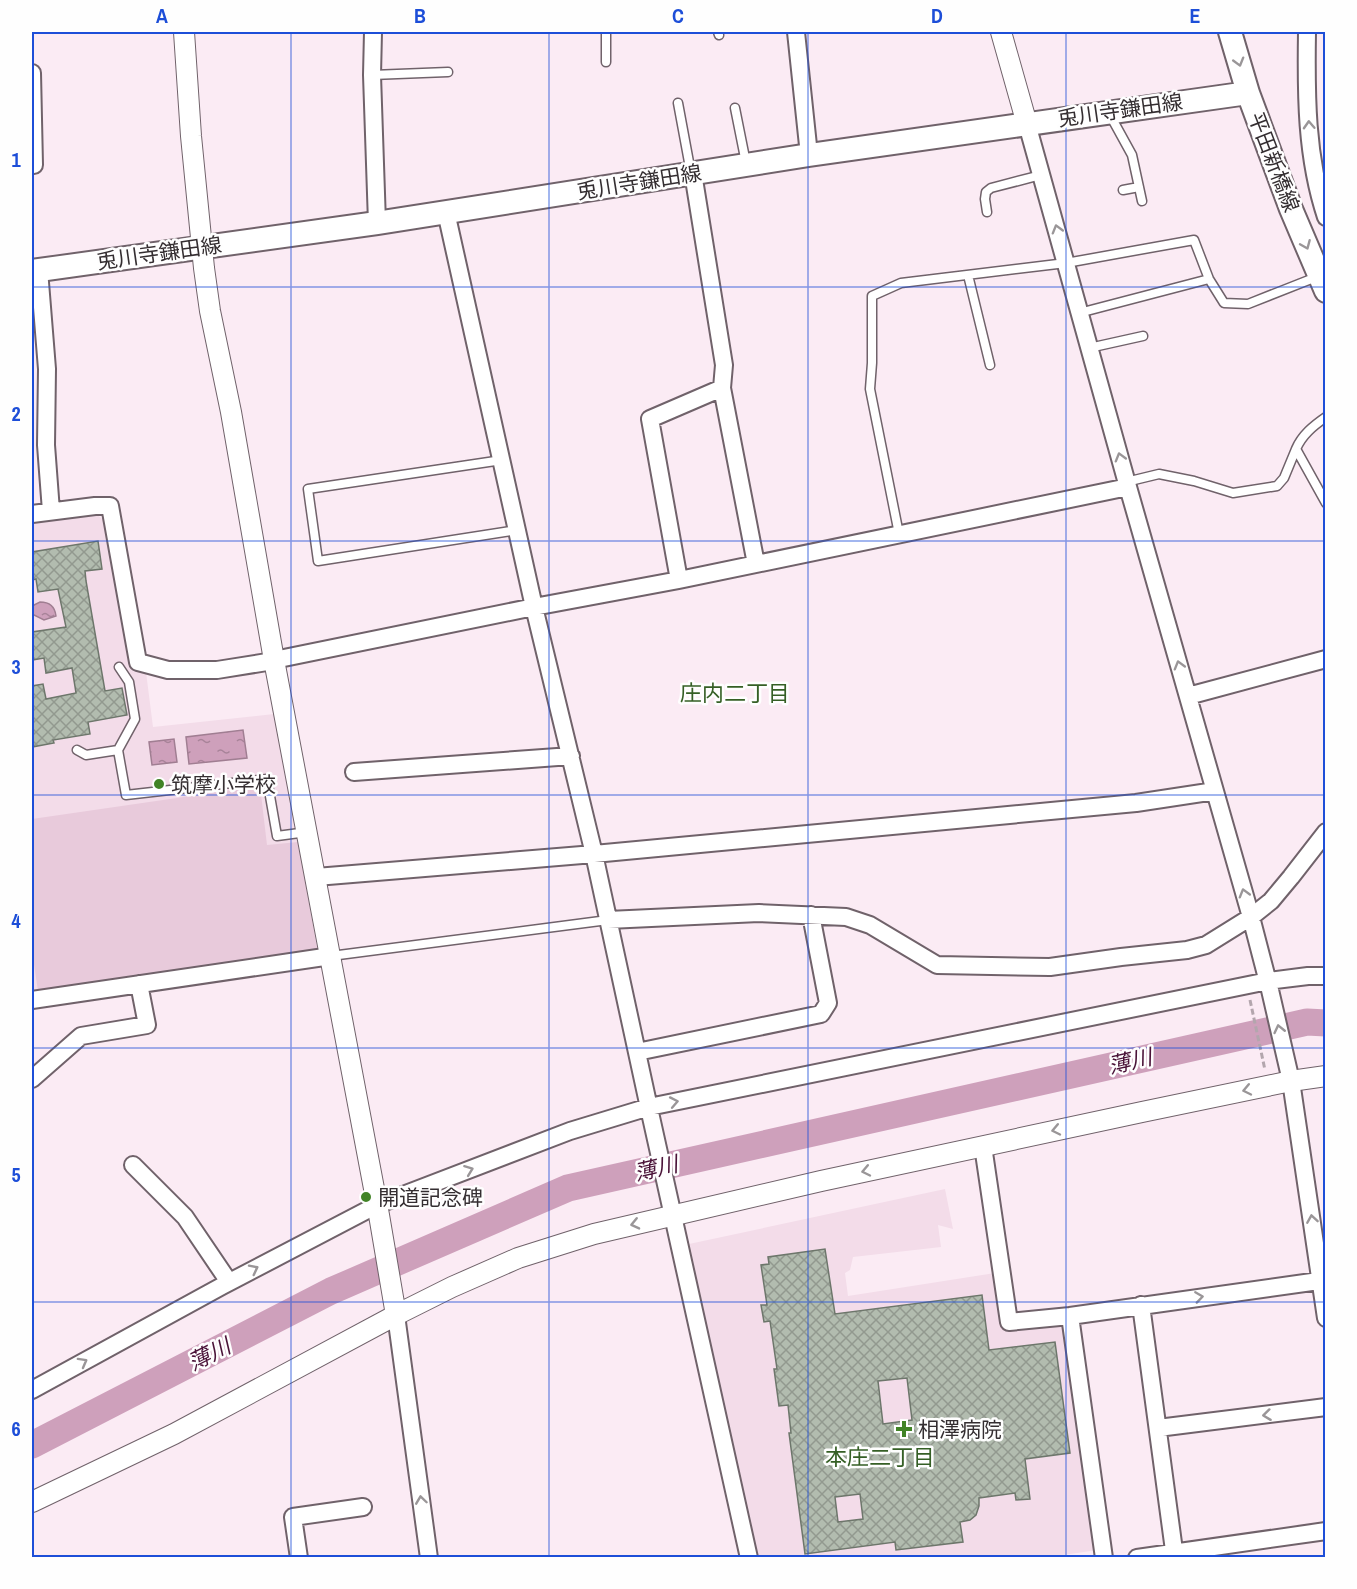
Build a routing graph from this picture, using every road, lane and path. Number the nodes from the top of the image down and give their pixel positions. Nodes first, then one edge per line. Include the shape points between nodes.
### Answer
1 (184, 32) edge
2 (374, 32) edge
3 (606, 32) edge
4 (796, 32) edge
5 (1001, 32) edge
6 (1230, 32) edge
7 (1307, 32) edge
8 (606, 62) dead end
9 (448, 72) dead end
10 (32, 73) edge
11 (372, 75) junction
12 (32, 81) edge
13 (1248, 93) junction
14 (678, 103) dead end
15 (735, 108) dead end
16 (1108, 112) junction
17 (1027, 124) junction
18 (809, 155) junction
19 (32, 165) edge
20 (747, 165) junction
21 (692, 174) junction
22 (1041, 175) junction
23 (1321, 181) edge
24 (1138, 187) junction
25 (1123, 190) dead end
26 (1142, 201) dead end
27 (446, 212) junction
28 (987, 212) dead end
29 (1326, 217) edge
30 (377, 223) junction
31 (202, 247) junction
32 (1066, 263) junction
33 (35, 271) edge
34 (968, 275) junction
35 (1209, 279) junction
36 (1323, 283) edge
37 (1079, 313) junction
38 (1143, 336) dead end
39 (1089, 348) junction
40 (990, 365) dead end
41 (722, 388) junction
42 (1326, 417) edge
43 (1296, 449) junction
44 (502, 459) junction
45 (1127, 485) junction
46 (1326, 503) edge
47 (51, 512) junction
48 (32, 514) edge
49 (518, 530) junction
50 (899, 534) junction
51 (756, 564) junction
52 (679, 580) junction
53 (534, 607) junction
54 (1326, 659) edge
55 (274, 660) junction
56 (119, 667) dead end
57 (1188, 696) junction
58 (77, 750) dead end
59 (118, 750) junction
60 (571, 756) junction
61 (354, 772) dead end
62 (1215, 791) junction
63 (307, 832) junction
64 (1326, 832) edge
65 (594, 854) junction
66 (316, 877) junction
67 (811, 915) junction
68 (1251, 917) junction
69 (608, 920) junction
70 (331, 956) junction
71 (1326, 975) edge
72 (139, 984) junction
73 (1269, 985) junction
74 (1248, 993) dead end
75 (32, 1000) edge
76 (637, 1052) junction
77 (1266, 1074) dead end
78 (1289, 1074) junction
79 (1326, 1076) edge
80 (32, 1079) edge
81 (650, 1112) junction
82 (983, 1146) junction
83 (133, 1165) dead end
84 (378, 1210) junction
85 (671, 1210) junction
86 (1323, 1280) edge
87 (229, 1282) junction
88 (1141, 1305) junction
89 (395, 1309) junction
90 (1070, 1316) junction
91 (1326, 1318) edge
92 (32, 1390) edge
93 (1326, 1407) edge
94 (1158, 1428) junction
95 (32, 1502) edge
96 (363, 1507) dead end
97 (1326, 1531) edge
98 (1175, 1555) edge
99 (300, 1557) edge
100 (429, 1557) edge
101 (749, 1557) edge
102 (1104, 1557) edge
103 (1137, 1557) edge

1 - 31 street
2 - 11 street
3 - 8 lane
4 - 18 street
5 - 17 street
6 -> 13 main road, 平田新橋線
23 -> 7 street via 1310,145
9 - 11 lane
10 - 12 street
11 - 30 street
12 - 19 street
13 - 16 main road, 兎川寺鎌田線
13 -> 36 main road, 平田新橋線
14 - 21 lane
15 - 20 lane
16 - 17 main road, 兎川寺鎌田線
16 - 24 lane via 1132,155
17 - 18 main road, 兎川寺鎌田線
17 - 22 street
18 - 20 main road, 兎川寺鎌田線
20 - 21 main road, 兎川寺鎌田線
21 - 27 main road, 兎川寺鎌田線
21 - 41 street via 724,364
22 - 28 lane via 991,188 986,192
32 -> 22 street
23 - 29 street
24 - 25 lane
24 - 26 lane
27 - 30 main road, 兎川寺鎌田線
27 - 44 street
30 - 31 main road, 兎川寺鎌田線
31 - 33 main road, 兎川寺鎌田線
31 - 55 street via 210,311
32 - 34 lane
32 - 35 lane via 1194,240
32 - 37 street
33 - 47 street via 47,369 46,445
34 - 40 lane
34 - 50 lane via 901,283 872,296 870,389
35 - 36 lane via 1224,303 1248,304
35 - 37 lane
37 - 39 street
38 - 39 lane
45 -> 39 street
41 - 51 street
41 - 52 street via 650,419
42 - 43 lane via 1312,426
43 - 45 lane via 1277,486 1233,492 1159,474
43 - 46 lane
44 - 49 street
44 - 49 lane via 308,489 318,561
45 - 50 street
57 -> 45 street
47 - 48 street
47 - 55 street via 110,506 138,662 168,670 217,670
49 - 53 street
50 - 51 street
51 - 52 street
52 - 53 street
53 - 55 street
53 - 60 street
54 - 57 street
55 - 63 street
56 - 59 lane via 129,682 135,719
57 - 62 street
58 - 59 lane via 86,755
59 - 63 lane via 126,795 267,779 277,836
60 - 61 street
60 - 65 street
62 - 65 street via 1124,805
68 -> 62 street
63 - 66 street
64 - 68 street via 1271,901
65 - 66 street
65 - 69 street
66 - 70 street
67 - 68 street via 846,917 870,926 937,965 1038,967 1187,950 1206,945
67 - 69 street via 759,913
67 - 76 street via 828,1003 821,1014
68 - 73 street
69 - 70 lane
69 - 76 street
70 - 72 street
70 - 84 street
71 - 73 street
72 - 75 street
72 - 80 street via 147,1025 81,1036
78 -> 73 street
81 -> 73 street
74 - 77 path
76 - 81 street
78 - 79 street
78 -> 82 street
86 -> 78 street
84 -> 81 street via 570,1131
81 - 85 street
82 -> 85 street
82 - 90 street via 1009,1322
83 - 87 street via 185,1217
87 -> 84 street
84 - 89 street
85 -> 89 street via 518,1258
85 - 101 street
88 -> 86 street
86 - 91 street
92 -> 87 street
88 - 90 street
88 - 94 street
89 - 95 street via 174,1434
100 -> 89 street
90 - 102 street
93 -> 94 street
94 - 98 street
96 - 99 street via 294,1517
97 - 98 street
98 - 103 street

